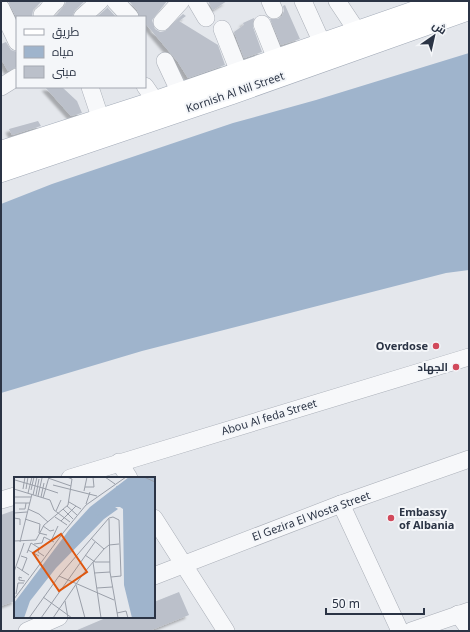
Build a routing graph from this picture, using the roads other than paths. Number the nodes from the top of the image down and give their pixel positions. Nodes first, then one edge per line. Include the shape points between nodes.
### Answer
1 (56, 1) edge
2 (100, 1) edge
3 (115, 1) edge
4 (181, 1) edge
5 (196, 1) edge
6 (304, 1) edge
7 (338, 1) edge
8 (447, 1) edge
9 (469, 9) edge
10 (42, 15) dead end
11 (84, 16) edge
12 (129, 16) edge
13 (3, 18) edge
14 (206, 18) dead end
15 (162, 22) dead end
16 (262, 24) dead end
17 (222, 29) dead end
18 (357, 31) junction
19 (16, 40) edge
20 (322, 43) junction
21 (276, 59) junction
22 (166, 61) dead end
23 (239, 72) junction
24 (16, 78) edge
25 (1, 86) edge
26 (90, 88) edge
27 (180, 93) junction
28 (150, 94) edge
29 (101, 120) junction
30 (1, 152) edge
31 (1, 171) edge
32 (469, 358) edge
33 (469, 459) edge
34 (119, 462) junction
35 (73, 477) edge
36 (128, 477) edge
37 (14, 496) edge
38 (1, 500) edge
39 (341, 504) junction
40 (155, 520) edge
41 (183, 563) junction
42 (155, 576) edge
43 (464, 613) edge
44 (57, 618) edge
45 (469, 630) edge
46 (27, 631) edge
47 (226, 631) edge
48 (400, 631) edge
49 (411, 631) edge

1 - 10 street via 49,5
2 - 11 street
3 - 12 street
4 - 15 street
5 - 14 street
6 - 20 street
7 - 18 street
8 - 18 main road, Kornish Al Nil Street
9 - 31 main road, Kornish Al Nil Street via 225,96
13 - 19 street
16 - 21 street
17 - 23 street
18 - 20 main road, Kornish Al Nil Street
20 - 21 main road, Kornish Al Nil Street
21 - 23 main road, Kornish Al Nil Street
22 - 27 street
23 - 27 main road, Kornish Al Nil Street
24 - 25 street
26 - 29 street
27 - 28 main road, Kornish Al Nil Street
28 - 29 main road, Kornish Al Nil Street
29 - 30 main road, Kornish Al Nil Street
32 - 34 street, Abou Al feda Street
33 - 39 street, El Gezira El Wosta Street
34 - 35 street, Abou Al feda Street
34 - 36 street
37 - 38 street
39 - 41 street, El Gezira El Wosta Street
39 - 48 street
40 - 41 street
41 - 42 street, El Gezira El Wosta Street
41 - 47 street
43 - 45 street
43 - 49 street
44 - 46 street

